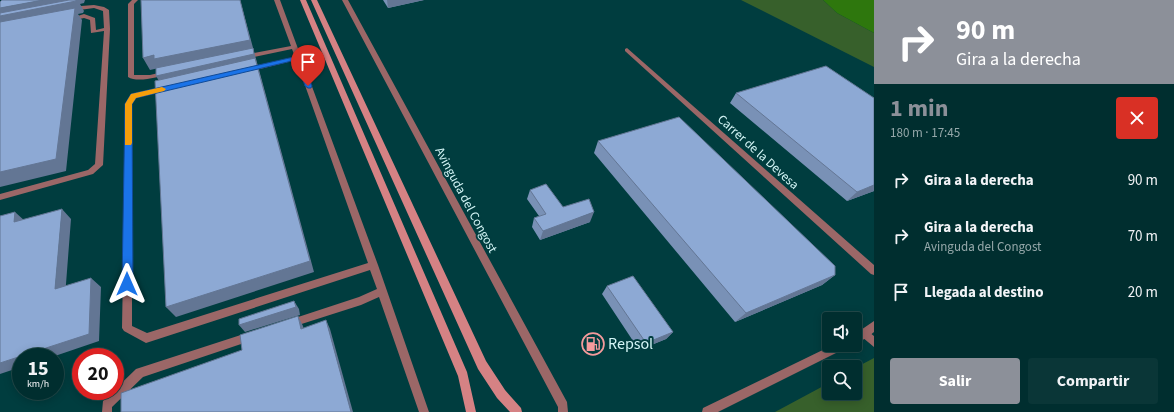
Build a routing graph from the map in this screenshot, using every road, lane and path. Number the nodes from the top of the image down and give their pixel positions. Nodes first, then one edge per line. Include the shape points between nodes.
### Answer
1 (135, 0) edge
2 (277, 0) edge
3 (304, 0) edge
4 (314, 0) edge
5 (345, 0) edge
6 (67, 10) edge
7 (61, 21) edge
8 (107, 29) junction
9 (294, 47) junction
10 (627, 50) dead end
11 (298, 58) junction
12 (234, 59) edge
13 (173, 72) edge
14 (239, 72) edge
15 (171, 87) edge
16 (0, 197) edge
17 (374, 265) junction
18 (874, 271) edge
19 (382, 290) junction
20 (874, 326) edge
21 (280, 327) edge
22 (258, 334) edge
23 (865, 334) junction
24 (862, 336) edge
25 (874, 342) edge
26 (829, 352) edge
27 (107, 412) edge
28 (424, 412) edge
29 (470, 412) edge
30 (516, 412) edge
31 (563, 412) edge
32 (707, 412) edge

1 - 13 street via 130,4 131,77 150,77
2 - 9 street
3 - 29 main road via 463,376
4 - 30 main road via 482,365
5 - 31 street, Avinguda del Congost via 563,406
6 - 8 street via 100,6 106,10
7 - 8 street via 84,16 93,18 93,32
8 - 16 street via 99,165 90,172
9 - 11 street
9 - 12 street
10 - 18 street, Carrer de la Devesa
11 - 14 street
11 - 17 street
15 - 17 street via 133,96 128,104 127,328 146,338
17 - 19 street
19 - 21 street via 361,301
19 - 28 street
20 - 23 street
22 - 27 street via 140,373 107,405
23 - 24 street
23 - 25 street
26 - 32 street

